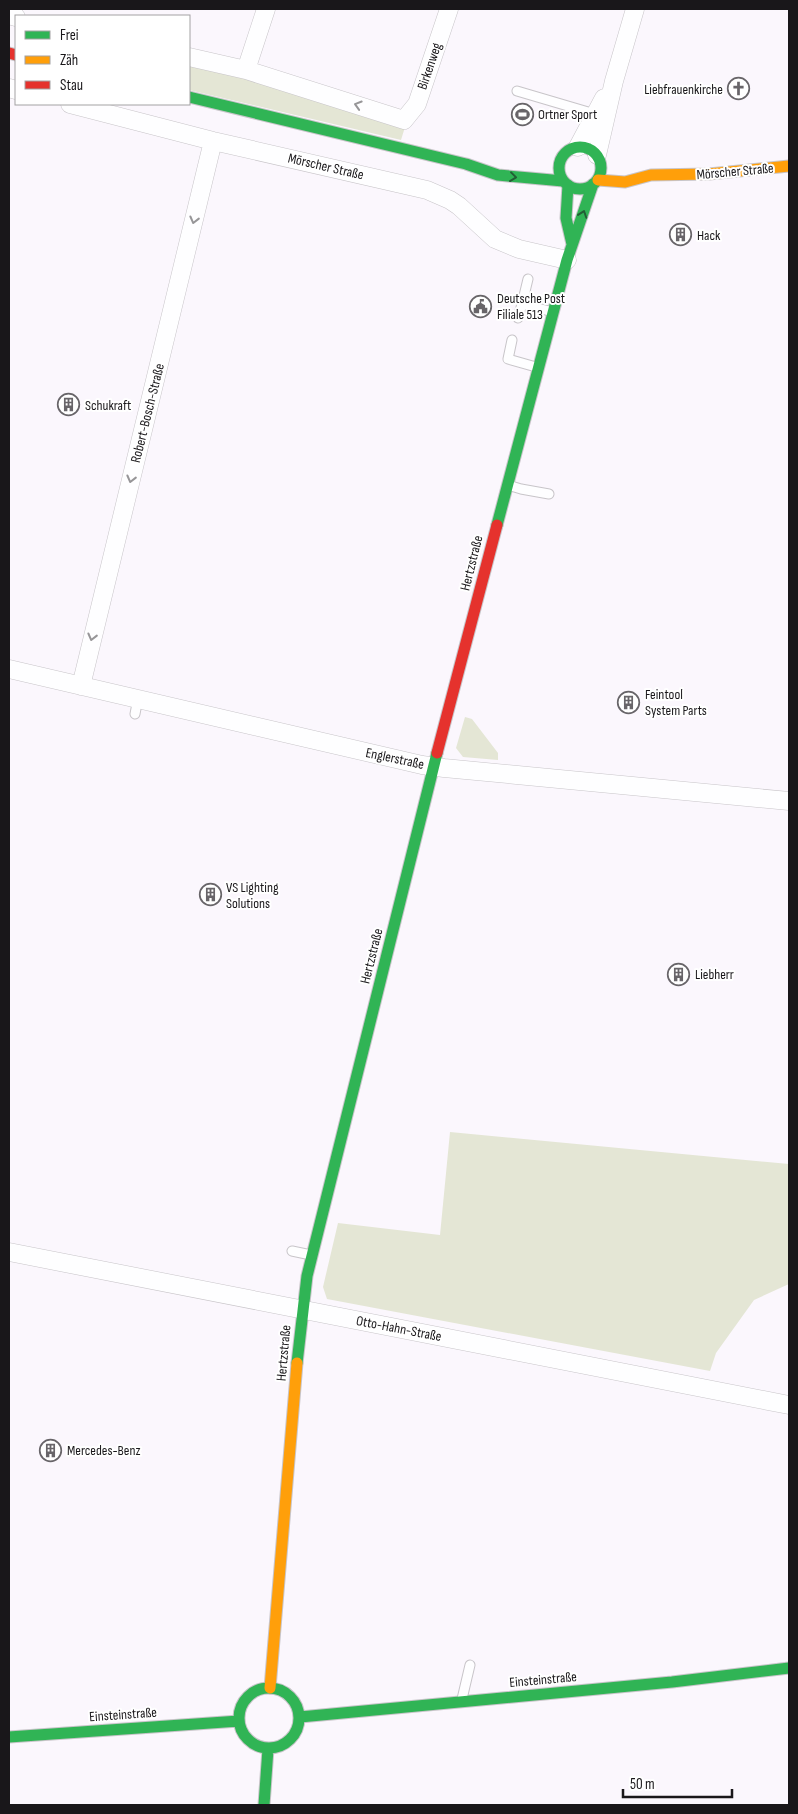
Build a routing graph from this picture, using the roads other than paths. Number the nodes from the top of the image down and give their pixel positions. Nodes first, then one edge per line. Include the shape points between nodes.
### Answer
1 (266, 9) edge
2 (449, 9) edge
3 (635, 9) edge
4 (190, 57) edge
5 (246, 70) junction
6 (614, 81) junction
7 (516, 91) dead end
8 (190, 97) edge
9 (74, 105) edge
10 (595, 114) junction
11 (213, 140) junction
12 (578, 147) junction
13 (602, 159) junction
14 (466, 164) junction
15 (504, 164) dead end
16 (789, 166) edge
17 (634, 170) dead end
18 (651, 175) junction
19 (595, 182) junction
20 (565, 183) junction
21 (569, 252) junction
22 (528, 279) dead end
23 (522, 304) junction
24 (553, 312) junction
25 (518, 318) dead end
26 (512, 340) dead end
27 (539, 367) junction
28 (508, 484) junction
29 (549, 494) dead end
30 (9, 670) edge
31 (80, 686) junction
32 (434, 766) junction
33 (789, 801) edge
34 (292, 1251) dead end
35 (9, 1252) edge
36 (312, 1255) junction
37 (302, 1310) junction
38 (789, 1406) edge
39 (470, 1664) dead end
40 (789, 1668) edge
41 (270, 1688) junction
42 (461, 1701) junction
43 (300, 1717) junction
44 (239, 1721) junction
45 (9, 1737) edge
46 (268, 1749) junction
47 (264, 1805) edge

1 - 5 street
2 -> 5 street, Birkenweg via 417,104 404,120
3 - 6 street
4 - 5 street
6 - 10 street
6 - 13 street
7 - 10 lane
8 - 14 street
9 - 11 street, Mörscher Straße
10 - 12 street
11 - 21 street, Mörscher Straße via 427,190 455,203 501,242 519,249
11 -> 31 street, Robert-Bosch-Straße
12 - 13 street via 585,147
12 - 20 street via 567,151 555,162
13 - 19 street
14 - 15 street
14 -> 20 street via 498,175
16 - 18 street, Mörscher Straße via 709,174
17 - 18 street, Mörscher Straße
18 - 19 street, Mörscher Straße via 625,182
19 - 20 street via 580,189
21 -> 19 street, Hertzstraße
20 - 21 street, Hertzstraße
21 - 24 street, Hertzstraße
22 - 23 lane
23 - 24 lane
23 - 25 lane
24 - 27 street, Hertzstraße
26 - 27 lane via 508,359
27 - 28 street, Hertzstraße
28 - 29 lane
28 - 32 street, Hertzstraße
30 - 31 street, Englerstraße
31 - 32 street, Englerstraße via 136,706
32 - 33 street, Englerstraße
32 - 36 street, Hertzstraße
34 - 36 lane
35 - 37 street, Otto-Hahn-Straße
36 - 37 street, Hertzstraße
37 - 38 street, Otto-Hahn-Straße
37 - 41 street, Hertzstraße
39 - 42 lane
40 - 42 street, Einsteinstraße
41 - 43 street via 279,1689 294,1700
41 - 44 street via 260,1689 244,1701
42 - 43 street, Einsteinstraße
43 - 46 street via 294,1736 287,1743
44 - 45 street, Einsteinstraße
44 - 46 street via 240,1729 251,1743
46 - 47 street

